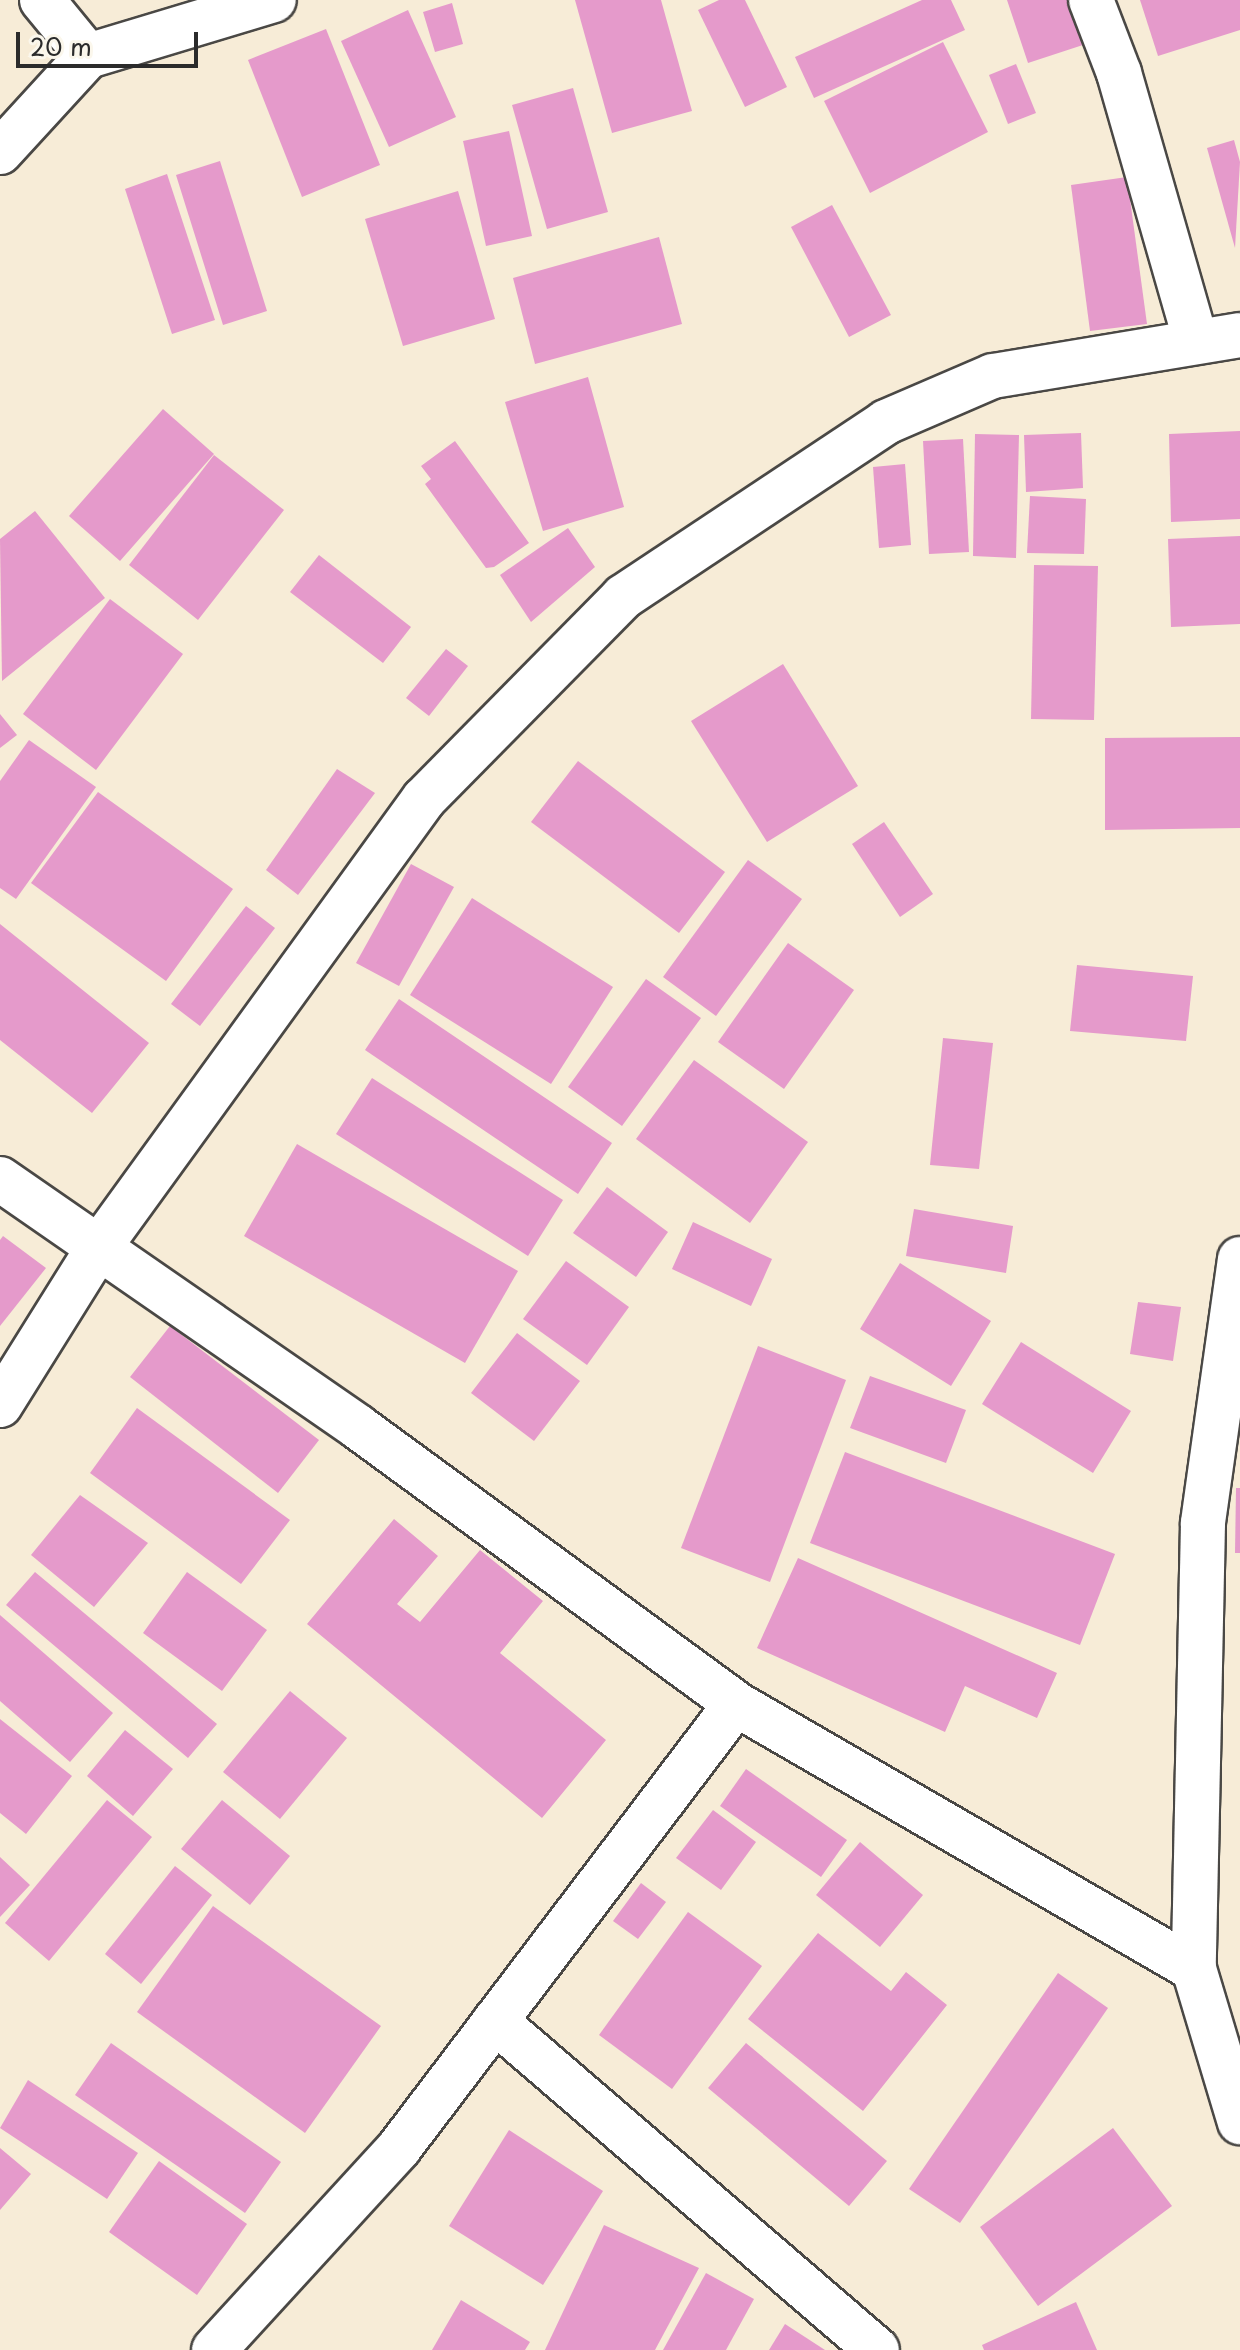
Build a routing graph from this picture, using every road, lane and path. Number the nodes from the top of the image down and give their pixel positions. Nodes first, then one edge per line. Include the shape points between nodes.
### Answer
1 (42, 0) edge
2 (274, 0) edge
3 (1091, 0) edge
4 (88, 56) junction
5 (0, 152) edge
6 (1240, 335) edge
7 (1195, 338) junction
8 (0, 1179) edge
9 (97, 1250) junction
10 (1240, 1259) edge
11 (0, 1405) edge
12 (736, 1704) junction
13 (1194, 1969) junction
14 (495, 2021) junction
15 (1240, 2122) edge
16 (214, 2350) edge
17 (877, 2350) edge

1 - 4 street
2 - 4 street
3 - 7 street via 1119,73
4 - 5 street
6 - 7 street
7 - 9 street via 993,376 886,422 623,597 424,799
8 - 9 street
9 - 11 street
9 - 12 street via 358,1427
10 - 13 street via 1203,1523
12 - 13 street
12 - 14 street
13 - 15 street
14 - 16 street via 399,2148
14 - 17 street

